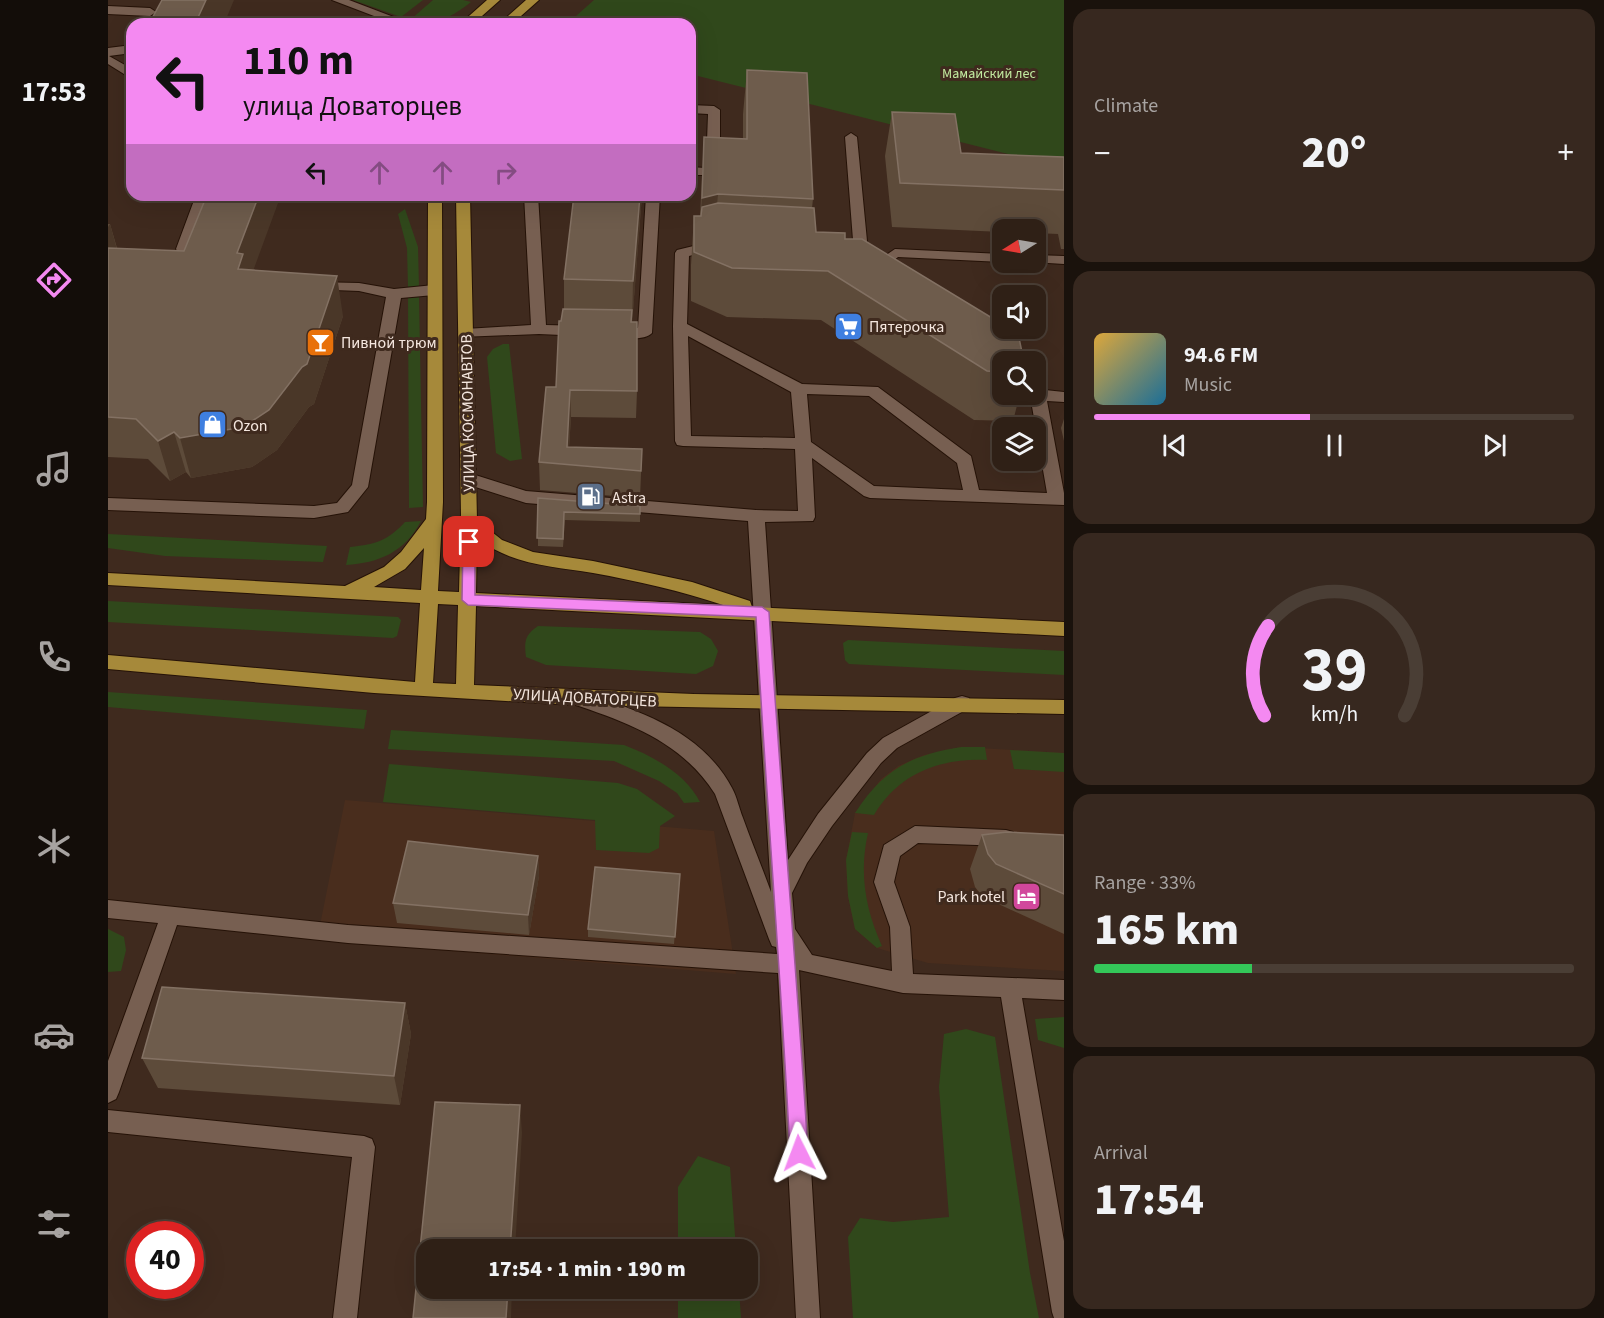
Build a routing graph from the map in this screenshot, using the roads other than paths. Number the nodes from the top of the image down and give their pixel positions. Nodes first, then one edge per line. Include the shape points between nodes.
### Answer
1 (156, 0) edge
2 (338, 0) edge
3 (494, 0) edge
4 (533, 0) edge
5 (108, 10) edge
6 (150, 12) junction
7 (147, 18) edge
8 (389, 18) edge
9 (473, 18) edge
10 (512, 18) edge
11 (126, 50) edge
12 (108, 52) edge
13 (108, 59) edge
14 (126, 71) edge
15 (696, 109) edge
16 (851, 137) dead end
17 (696, 171) edge
18 (201, 201) edge
19 (435, 201) edge
20 (463, 201) edge
21 (531, 201) edge
22 (653, 201) edge
23 (725, 245) edge
24 (183, 249) edge
25 (825, 251) edge
26 (992, 258) edge
27 (1046, 259) edge
28 (1064, 260) edge
29 (866, 263) junction
30 (295, 286) edge
31 (434, 290) junction
32 (394, 294) junction
33 (680, 326) junction
34 (539, 329) junction
35 (465, 334) junction
36 (991, 338) edge
37 (1012, 351) edge
38 (799, 389) junction
39 (1046, 396) edge
40 (1064, 397) edge
41 (1040, 405) edge
42 (803, 444) junction
43 (469, 478) junction
44 (972, 495) junction
45 (1060, 499) edge
46 (108, 504) edge
47 (756, 516) junction
48 (433, 522) junction
49 (469, 522) junction
50 (108, 579) edge
51 (341, 592) junction
52 (429, 597) junction
53 (468, 600) junction
54 (762, 612) junction
55 (1064, 629) edge
56 (108, 662) edge
57 (424, 688) junction
58 (465, 690) junction
59 (568, 696) junction
60 (768, 701) junction
61 (962, 703) junction
62 (1064, 706) edge
63 (1030, 839) edge
64 (782, 892) junction
65 (108, 909) edge
66 (170, 917) junction
67 (784, 930) junction
68 (788, 964) junction
69 (903, 983) junction
70 (1010, 987) junction
71 (1064, 990) edge
72 (108, 1092) edge
73 (108, 1121) edge
74 (1064, 1312) edge
75 (345, 1318) edge
76 (808, 1318) edge

1 - 6 street
2 - 8 street
3 - 9 main road
4 - 10 main road
5 - 6 street
6 - 7 street
11 - 12 street
13 - 14 street
15 - 17 street via 714,110 713,172
16 - 29 street via 860,241
18 - 24 street
19 - 31 main road, УЛИЦА КОСМОНАВТОВ
20 - 35 main road, УЛИЦА КОСМОНАВТОВ
21 - 34 street
22 - 34 street via 645,333
23 - 33 street via 682,253
25 - 29 street
26 - 29 street via 895,253
27 - 28 street
30 - 32 street via 359,287
31 - 32 street
31 - 48 main road, УЛИЦА КОСМОНАВТОВ
32 - 46 street via 360,487 342,508 314,512
33 - 38 street
33 - 42 street via 683,441
34 - 35 street
35 - 43 main road, УЛИЦА КОСМОНАВТОВ
36 - 37 street
38 - 42 street
38 - 44 street via 873,391 965,460
39 - 40 street
41 - 45 street
42 - 44 street via 870,492
42 - 47 street via 807,517
43 - 47 street via 526,497
43 - 49 main road, УЛИЦА КОСМОНАВТОВ
44 - 45 street
47 - 54 street
48 - 51 main road via 412,554 397,568 380,579
48 - 52 main road, УЛИЦА КОСМОНАВТОВ
49 - 53 main road, УЛИЦА КОСМОНАВТОВ
49 - 54 main road via 496,544 531,558 692,588
50 - 51 main road
51 - 52 main road
52 - 53 main road
52 - 57 main road, УЛИЦА КОСМОНАВТОВ
53 - 54 main road
53 - 58 main road, УЛИЦА КОСМОНАВТОВ
54 - 55 main road
54 - 60 street
56 - 57 main road, УЛИЦА ДОВАТОРЦЕВ via 297,681
57 - 58 main road, УЛИЦА ДОВАТОРЦЕВ
58 - 59 main road, УЛИЦА ДОВАТОРЦЕВ
59 - 60 main road, УЛИЦА ДОВАТОРЦЕВ
59 - 68 street via 616,709 661,732 714,772 729,802
60 - 61 main road, УЛИЦА ДОВАТОРЦЕВ
60 - 64 street
61 - 62 main road, УЛИЦА ДОВАТОРЦЕВ
61 - 64 street via 890,743 874,758 825,820
63 - 69 street via 915,834 891,851 884,882 900,927
64 - 67 street
65 - 66 street
66 - 68 street via 348,934
66 - 72 street
67 - 68 street
67 - 69 street via 806,963
68 - 76 street
69 - 70 street
70 - 71 street
70 - 74 street
73 - 75 street via 364,1147

